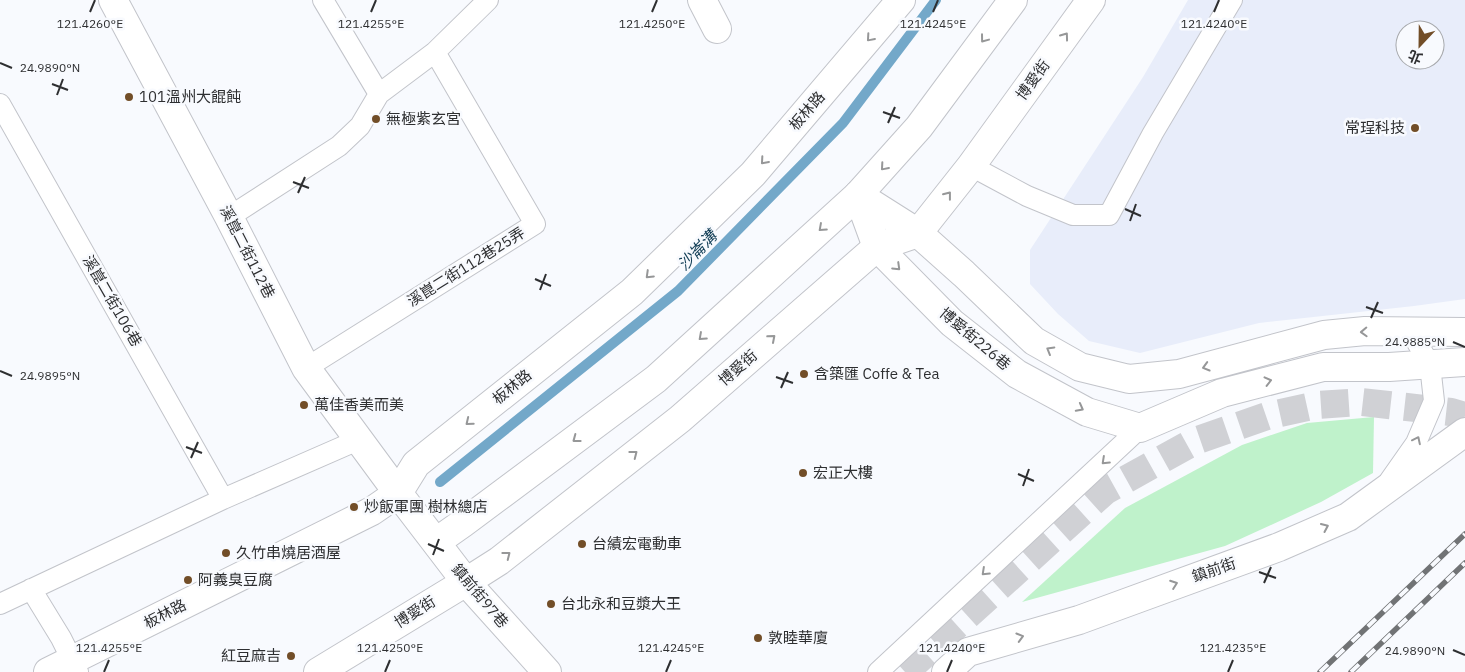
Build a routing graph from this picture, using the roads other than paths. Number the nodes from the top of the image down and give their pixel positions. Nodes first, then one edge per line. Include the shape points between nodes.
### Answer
1 (112, 0) edge
2 (323, 0) edge
3 (488, 0) edge
4 (702, 0) edge
5 (901, 0) edge
6 (1014, 0) edge
7 (1092, 0) edge
8 (1232, 0) edge
9 (717, 29) dead end
10 (435, 52) junction
11 (379, 94) junction
12 (0, 104) edge
13 (971, 166) junction
14 (858, 195) junction
15 (229, 217) junction
16 (918, 233) junction
17 (877, 247) junction
18 (1411, 332) junction
19 (1465, 332) edge
20 (1465, 362) edge
21 (1430, 365) junction
22 (306, 368) junction
23 (1140, 428) junction
24 (1465, 432) edge
25 (358, 440) junction
26 (398, 493) junction
27 (1380, 494) junction
28 (224, 499) junction
29 (436, 542) junction
30 (466, 582) junction
31 (31, 589) junction
32 (0, 604) edge
33 (75, 666) edge
34 (48, 672) edge
35 (318, 672) edge
36 (547, 672) edge
37 (878, 672) edge
38 (946, 672) edge

1 - 15 street, 溪崑二街112巷
2 - 11 lane
3 - 10 lane
4 - 9 street
5 -> 26 street, 板林路 via 746,181 632,292 416,464
6 -> 14 street via 919,127
13 -> 7 street, 博愛街
8 - 13 lane via 1153,133 1109,215 1073,215 1027,196
10 - 11 lane
10 - 22 lane, 溪崑二街112巷25弄 via 535,224
11 - 15 lane via 360,126 339,146
12 - 28 lane, 溪崑二街106巷
16 -> 13 street, 博愛街
14 - 16 street
14 - 17 street, 博愛街226巷
14 -> 29 street via 656,379
15 - 22 street, 溪崑二街112巷
16 - 17 street, 博愛街
18 -> 16 street via 1324,334 1180,374 1129,379 1080,367 1034,341
17 -> 23 street, 博愛街226巷 via 952,322 1017,374 1087,412
30 -> 17 street, 博愛街 via 499,561 680,418
18 - 19 street
18 - 21 lane
20 - 21 street
23 -> 21 street via 1222,393 1323,367
27 -> 21 lane via 1416,443 1434,400
22 - 25 street, 溪崑二街112巷
23 -> 37 lane
24 - 27 street, 鎮前街
25 - 26 street, 溪崑二街112巷
25 - 28 lane
26 - 29 street, 鎮前街97巷
26 - 33 street, 板林路 via 372,511
38 -> 27 street, 鎮前街 via 968,652 1079,620 1279,547 1348,517
28 - 31 lane
29 - 30 street, 鎮前街97巷
30 - 35 street, 博愛街
30 - 36 street, 鎮前街97巷
31 - 32 lane
31 - 33 lane
33 - 34 street, 板林路

